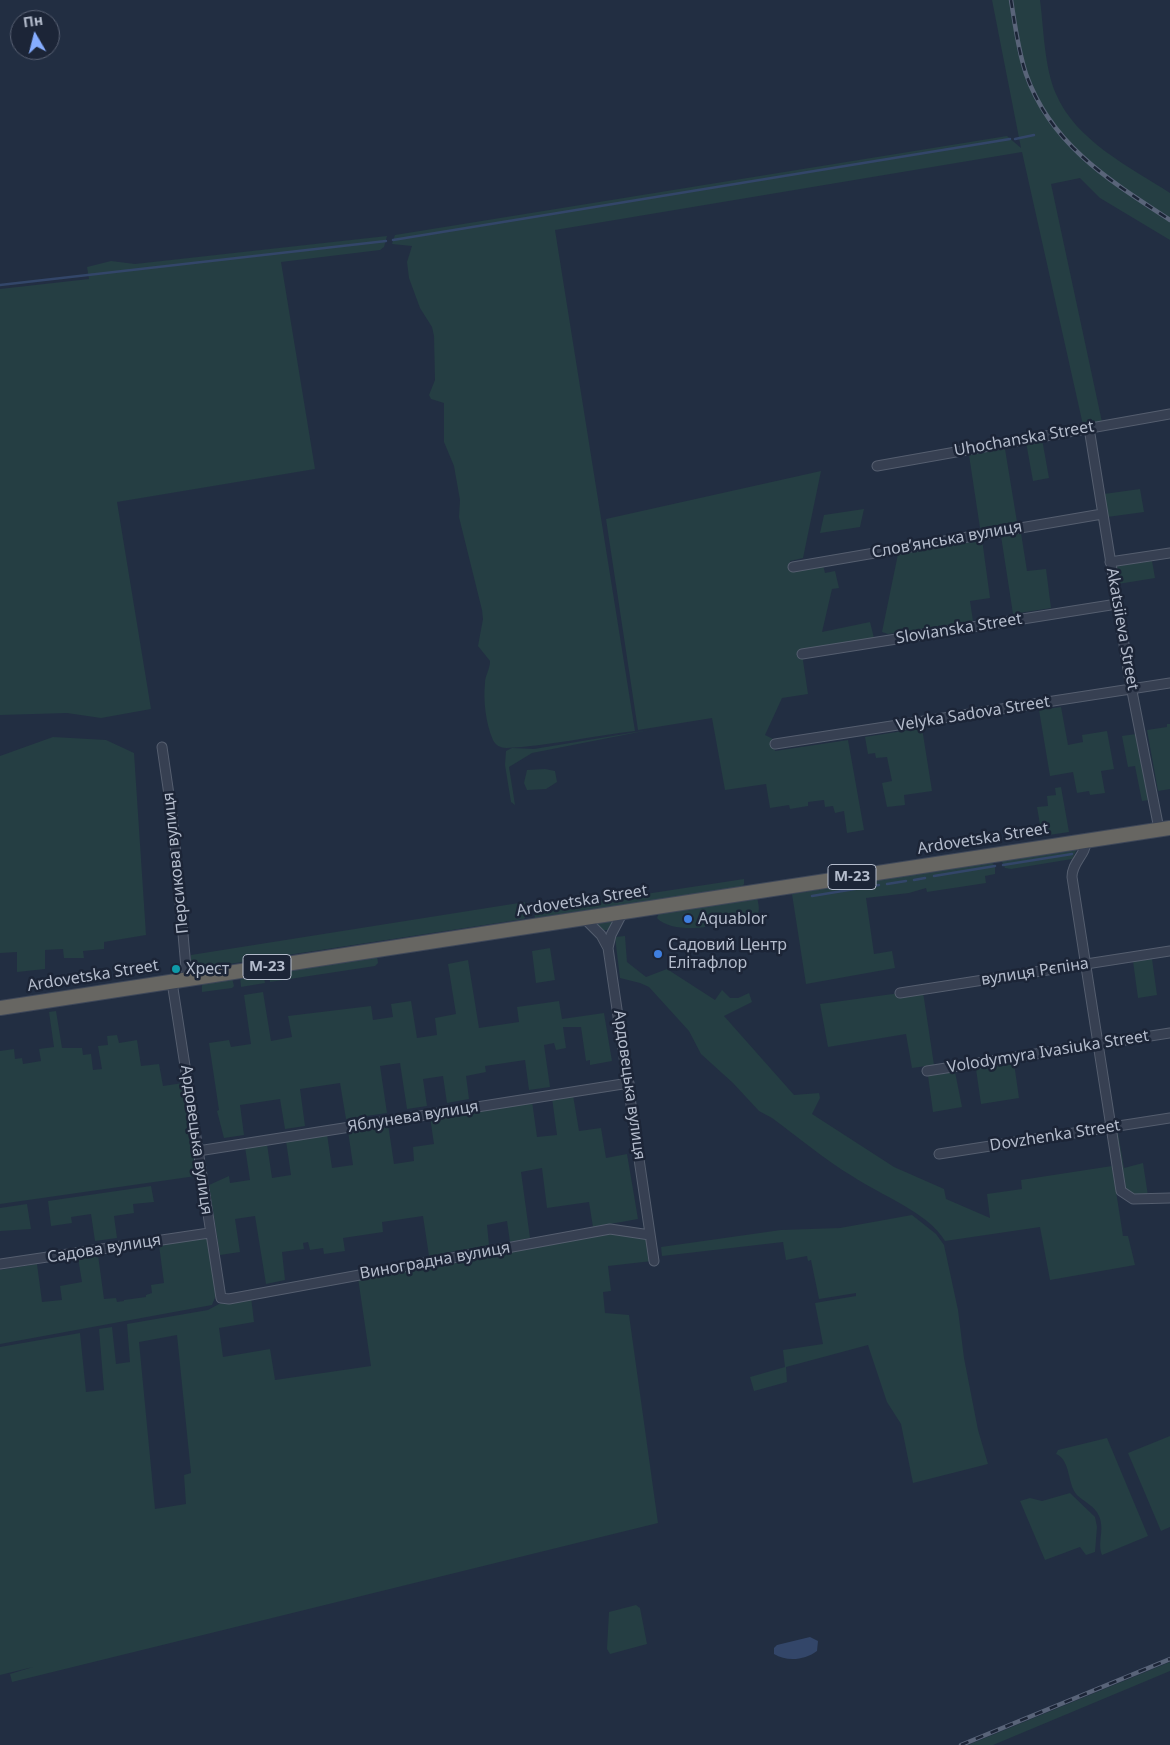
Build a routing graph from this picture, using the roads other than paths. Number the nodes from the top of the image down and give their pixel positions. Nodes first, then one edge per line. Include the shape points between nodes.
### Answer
1 (1170, 414) edge
2 (1089, 428) junction
3 (877, 466) dead end
4 (1102, 514) junction
5 (1170, 553) edge
6 (1110, 562) junction
7 (792, 567) dead end
8 (1117, 604) junction
9 (802, 654) dead end
10 (1170, 683) edge
11 (1133, 689) junction
12 (775, 744) dead end
13 (162, 747) dead end
14 (1165, 828) edge
15 (1086, 840) junction
16 (623, 912) junction
17 (584, 918) junction
18 (608, 948) junction
19 (1170, 952) edge
20 (1086, 964) junction
21 (187, 979) junction
22 (172, 982) junction
23 (900, 993) dead end
24 (0, 1008) edge
25 (1170, 1033) edge
26 (1098, 1044) junction
27 (927, 1070) dead end
28 (627, 1083) junction
29 (1170, 1118) edge
30 (1111, 1127) junction
31 (198, 1151) junction
32 (939, 1154) dead end
33 (1170, 1198) edge
34 (209, 1233) junction
35 (650, 1234) junction
36 (654, 1261) dead end
37 (0, 1264) edge
38 (220, 1298) joint

1 - 2 street, Uhochanska Street
2 - 3 street, Uhochanska Street
2 - 4 street, Akatsiieva Street
4 - 6 street, Akatsiieva Street
4 - 7 street, Словʼянська вулиця
5 - 6 street
6 - 8 street, Akatsiieva Street
8 - 9 street, Slovianska Street
8 - 11 street, Akatsiieva Street
10 - 11 street, Velyka Sadova Street
11 - 12 street, Velyka Sadova Street
11 - 14 street, Akatsiieva Street
13 - 21 street, Персикова вулиця via 173,822
14 - 15 highway, Ardovetska Street / М-23
15 - 16 highway, Ardovetska Street / М-23
15 - 20 street via 1072,872
16 - 17 highway, Ardovetska Street / М-23
16 - 18 street
17 - 18 street, Ардовецька вулиця via 601,935
17 - 21 highway, Ardovetska Street / М-23
18 - 28 street, Ардовецька вулиця
19 - 20 street, вулиця Рєпіна
20 - 23 street, вулиця Рєпіна
20 - 26 street
21 - 22 highway, Ardovetska Street / М-23
22 - 24 highway, Ardovetska Street / М-23
22 - 31 street, Ардовецька вулиця
25 - 26 street, Volodymyra Ivasiuka Street
26 - 27 street, Volodymyra Ivasiuka Street
26 - 30 street
28 - 31 street, Яблунева вулиця
28 - 35 street, Ардовецька вулиця
29 - 30 street, Dovzhenka Street
30 - 32 street, Dovzhenka Street
30 - 33 street via 1121,1191 1133,1200
31 - 34 street, Ардовецька вулиця
34 - 37 street, Садова вулиця
34 - 38 street, Ардовецька вулиця
35 - 36 street, Ардовецька вулиця
35 - 38 street, Виноградна вулиця via 610,1229 229,1299

